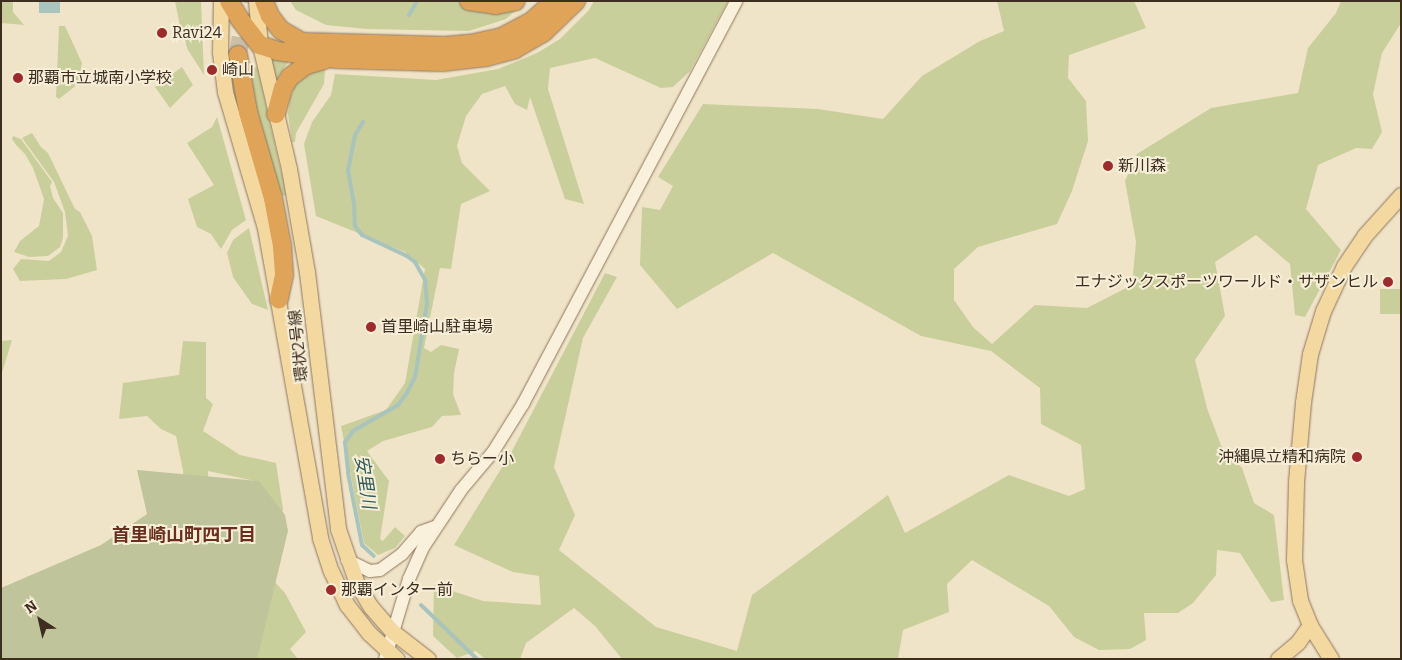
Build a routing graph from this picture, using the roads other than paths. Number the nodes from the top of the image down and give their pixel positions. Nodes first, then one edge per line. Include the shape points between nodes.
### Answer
1 (221, 1) edge
2 (229, 1) edge
3 (256, 1) edge
4 (264, 1) edge
5 (469, 1) edge
6 (516, 1) edge
7 (554, 1) edge
8 (576, 1) edge
9 (736, 1) edge
10 (260, 45) junction
11 (238, 55) tunnel mouth
12 (337, 59) junction
13 (276, 114) junction
14 (1401, 195) edge
15 (279, 299) junction
16 (435, 527) junction
17 (347, 560) junction
18 (1310, 625) junction
19 (393, 632) junction
20 (390, 656) edge
21 (428, 659) edge
22 (1278, 659) edge
23 (1331, 659) edge

1 - 15 main road, 環状2号線 via 220,52 225,92 265,228
2 - 10 highway
3 - 10 main road, 環状2号線
4 - 7 highway via 281,30 302,42 445,46 470,44 510,34 532,21
5 - 6 highway via 486,5
8 - 12 highway via 531,41 493,56 442,62
9 - 16 street via 523,404 493,452
10 - 12 highway
10 - 13 main road, 環状2号線
11 - 15 highway via 248,112 282,246 284,275
12 - 13 highway via 306,65 290,77 283,88
13 - 17 main road, 環状2号線 via 307,272 333,504
14 - 18 main road via 1366,234 1344,266 1323,311 1310,354 1296,482 1294,560 1300,600
15 - 20 main road, 環状2号線 via 315,511 327,561 347,605
16 - 17 street via 421,532 402,554 380,570 370,571
16 - 19 street via 409,579
17 - 19 main road, 環状2号線 via 363,596
18 - 22 main road via 1298,642
18 - 23 main road
19 - 20 street
19 - 21 main road, 環状2号線

